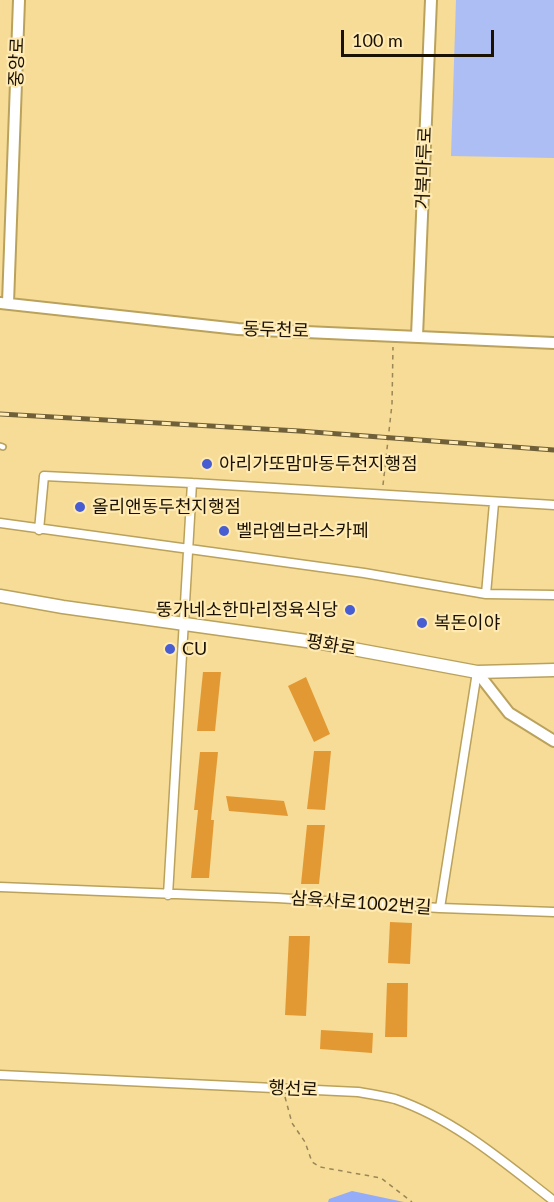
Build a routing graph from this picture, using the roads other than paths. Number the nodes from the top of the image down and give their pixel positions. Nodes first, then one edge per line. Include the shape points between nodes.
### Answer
1 (19, 0) edge
2 (431, 0) edge
3 (4, 303) edge
4 (417, 336) junction
5 (554, 343) edge
6 (192, 483) junction
7 (494, 502) junction
8 (554, 505) edge
9 (0, 523) edge
10 (39, 530) junction
11 (189, 548) junction
12 (486, 594) junction
13 (554, 595) edge
14 (0, 596) edge
15 (185, 625) junction
16 (554, 670) edge
17 (477, 672) junction
18 (554, 741) edge
19 (0, 887) edge
20 (168, 895) junction
21 (440, 908) junction
22 (554, 912) edge
23 (0, 1075) edge
24 (554, 1201) edge

1 - 3 street, 중앙로
2 - 4 street, 거북마루로
3 - 4 street, 동두천로 via 238,329
4 - 5 street, 동두천로
6 - 7 street
6 - 10 street via 44,476
6 - 11 street
7 - 8 street
7 - 12 street
9 - 10 street
10 - 11 street
11 - 12 street
11 - 15 street
12 - 13 street
14 - 15 main road, 평화로
15 - 17 main road, 평화로 via 321,643
15 - 20 street
16 - 17 main road, 평화로
17 - 18 street via 509,713
17 - 21 street
19 - 20 street, 삼육사로1002번길
20 - 21 street, 삼육사로1002번길
21 - 22 street, 삼육사로1002번길
23 - 24 street, 행선로 via 358,1092 394,1099 431,1115 486,1149

